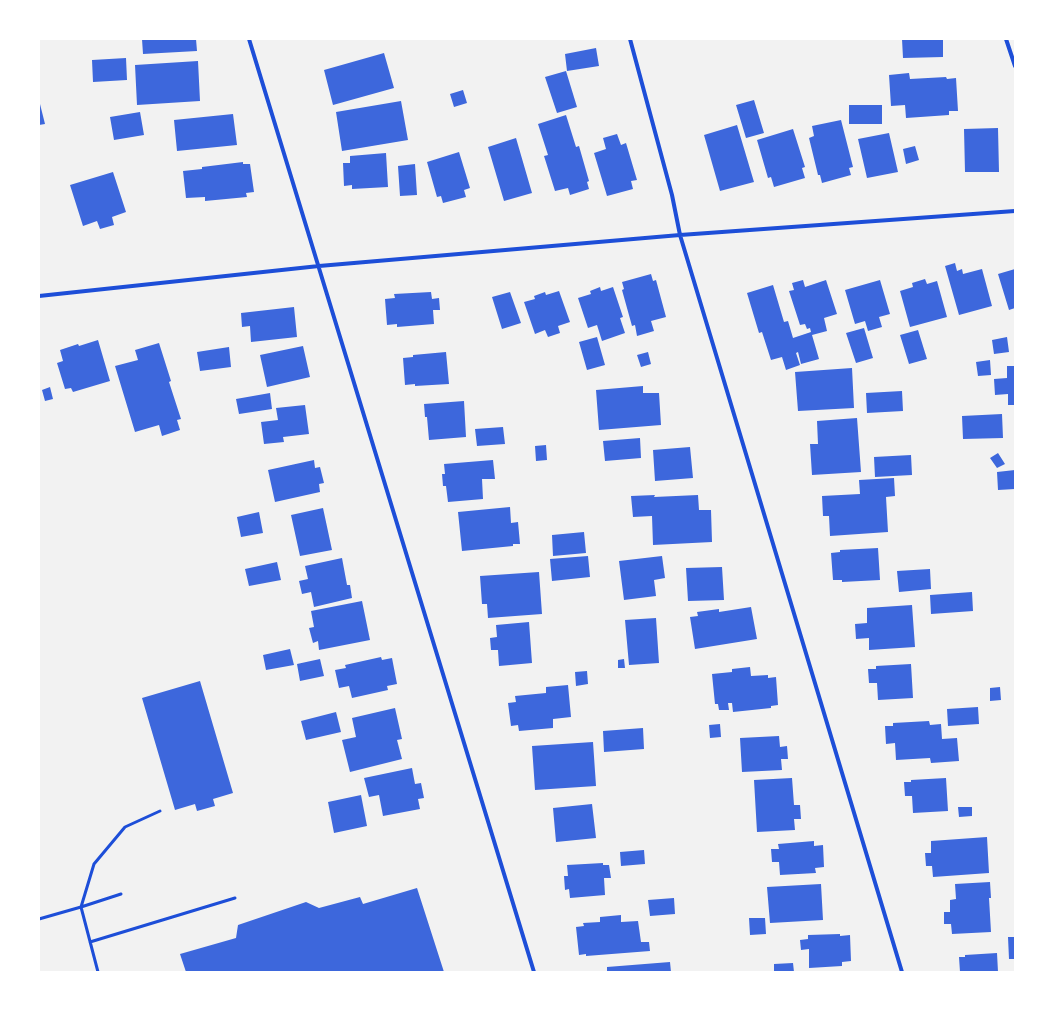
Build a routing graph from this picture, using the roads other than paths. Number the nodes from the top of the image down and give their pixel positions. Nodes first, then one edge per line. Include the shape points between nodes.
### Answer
1 (249, 39) edge
2 (630, 39) edge
3 (1006, 39) edge
4 (1015, 66) edge
5 (1015, 211) edge
6 (680, 235) junction
7 (319, 266) junction
8 (39, 296) edge
9 (160, 811) dead end
10 (121, 894) dead end
11 (235, 898) dead end
12 (81, 907) junction
13 (39, 919) edge
14 (90, 942) junction
15 (98, 972) edge
16 (534, 972) edge
17 (902, 972) edge

1 - 7 street
2 - 6 street via 672,195
3 - 4 street
5 - 6 street
6 - 7 street
6 - 17 street
7 - 8 street
7 - 16 street
9 - 12 lane via 125,827 94,864
10 - 12 lane
11 - 14 lane
12 - 13 lane
12 - 14 lane
14 - 15 lane

